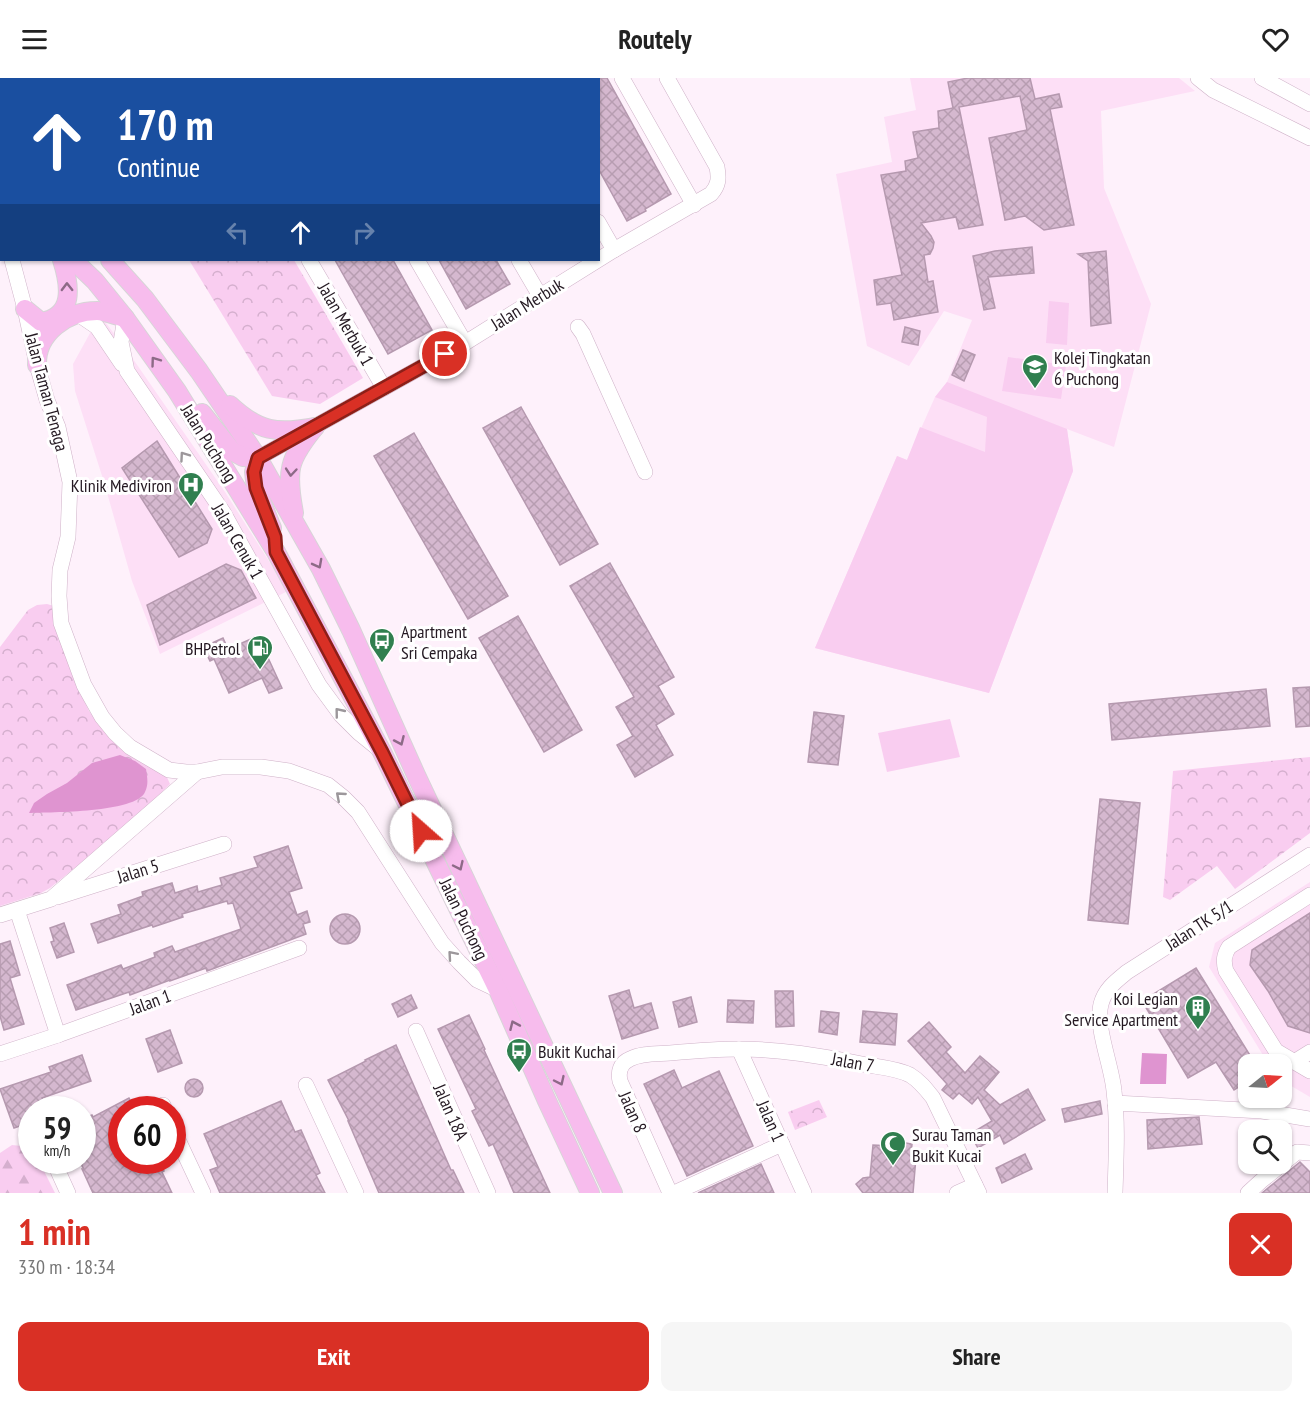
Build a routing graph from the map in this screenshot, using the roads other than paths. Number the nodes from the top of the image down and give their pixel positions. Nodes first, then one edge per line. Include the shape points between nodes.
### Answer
1 (622, 78) edge
2 (667, 78) edge
3 (1198, 78) edge
4 (1262, 78) edge
5 (1310, 104) edge
6 (1310, 138) edge
7 (694, 205) junction
8 (600, 226) edge
9 (614, 250) junction
10 (600, 259) edge
11 (12, 261) edge
12 (62, 261) edge
13 (74, 261) edge
14 (111, 261) edge
15 (310, 261) edge
16 (418, 261) edge
17 (520, 261) edge
18 (596, 261) edge
19 (540, 296) junction
20 (26, 309) junction
21 (78, 314) junction
22 (125, 318) junction
23 (578, 327) dead end
24 (465, 343) junction
25 (38, 365) junction
26 (199, 370) junction
27 (127, 371) junction
28 (384, 388) junction
29 (177, 391) junction
30 (315, 427) junction
31 (258, 458) junction
32 (645, 472) dead end
33 (296, 525) junction
34 (276, 552) junction
35 (382, 752) junction
36 (169, 770) junction
37 (197, 772) junction
38 (167, 797) junction
39 (224, 844) dead end
40 (1310, 855) edge
41 (1310, 895) edge
42 (51, 899) junction
43 (17, 910) junction
44 (0, 915) edge
45 (299, 948) dead end
46 (498, 990) junction
47 (416, 1032) dead end
48 (58, 1035) junction
49 (739, 1049) junction
50 (1310, 1052) edge
51 (0, 1054) edge
52 (656, 1054) joint
53 (1294, 1062) junction
54 (1310, 1071) edge
55 (306, 1085) dead end
56 (1115, 1103) junction
57 (1310, 1119) edge
58 (782, 1144) junction
59 (1310, 1153) edge
60 (186, 1156) edge
61 (59, 1174) edge
62 (977, 1189) edge
63 (68, 1193) edge
64 (203, 1193) edge
65 (356, 1193) edge
66 (488, 1193) edge
67 (590, 1193) edge
68 (613, 1193) edge
69 (672, 1193) edge
70 (804, 1193) edge
71 (957, 1193) edge
72 (1115, 1193) edge
73 (1248, 1193) edge

1 - 7 street
2 - 7 street, Jalan Merbuk via 717,167 716,189
3 - 6 street via 1213,90
4 - 5 street
7 - 9 street, Jalan Merbuk
8 - 9 street
9 - 10 street, Jalan Merbuk
11 - 20 street, Jalan Taman Tenaga
20 -> 12 main road via 41,322 63,312 68,291
13 - 22 main road, Jalan Puchong
14 - 26 main road, Jalan Puchong
15 - 28 street, Jalan Merbuk 1
16 - 24 street
17 - 19 street
18 - 19 street, Jalan Merbuk
19 - 24 street, Jalan Merbuk
20 - 25 street, Jalan Taman Tenaga
21 - 22 main road via 99,311
21 - 25 main road via 62,321 45,337 37,355
21 - 27 street via 96,327
22 - 27 street, Jalan Cenuk 1 via 121,342
29 -> 22 main road, Jalan Puchong
23 - 32 street
24 - 28 street, Jalan Merbuk
25 - 36 street, Jalan Taman Tenaga via 70,482 68,537 60,570 61,623 84,685 102,717 130,747
26 - 30 main road via 231,406 258,426 277,431
26 - 31 main road, Jalan Puchong
35 -> 27 street, Jalan Cenuk 1 via 341,715 319,686 223,512
28 - 30 street, Jalan Merbuk
29 - 31 main road via 197,406 232,451
29 - 34 main road, Jalan Puchong
30 - 31 street, Jalan Merbuk
30 -> 33 main road via 291,465
31 - 33 main road, Jalan Puchong
31 - 34 main road via 254,472 256,488 275,537
33 -> 68 main road, Jalan Puchong via 351,630
34 - 35 main road, Jalan Puchong
35 - 46 main road, Jalan Puchong
36 - 37 street, Jalan Taman Tenaga
36 - 38 street via 174,781
37 - 38 street, Jalan 5
46 -> 37 street, Jalan Taman Tenaga via 477,980 442,943 358,812 328,785 289,771 261,767 222,767
38 - 42 street, Jalan 5
39 - 42 street, Jalan 5
40 - 56 street, Jalan TK 5/1 via 1111,985 1100,1006
41 - 53 street via 1229,947 1224,956 1226,971 1276,1051
42 - 43 street, Jalan 5
43 - 44 street, Jalan 5
43 - 48 street
45 - 48 street, Jalan 1
67 -> 46 main road, Jalan Puchong
47 - 66 street, Jalan 18A
48 - 51 street, Jalan 1
49 - 52 street, Jalan 7
49 - 58 street, Jalan 1
49 - 62 street, Jalan 7 via 837,1059 910,1076 923,1084 933,1098
50 - 53 street
52 - 69 street, Jalan 8 via 629,1059 618,1073
53 - 54 street
55 - 65 street
56 - 57 street via 1262,1111
56 - 72 street
58 - 69 street
58 - 70 street, Jalan 1
59 - 73 street via 1297,1152
60 - 64 street
61 - 63 street
62 - 71 street

